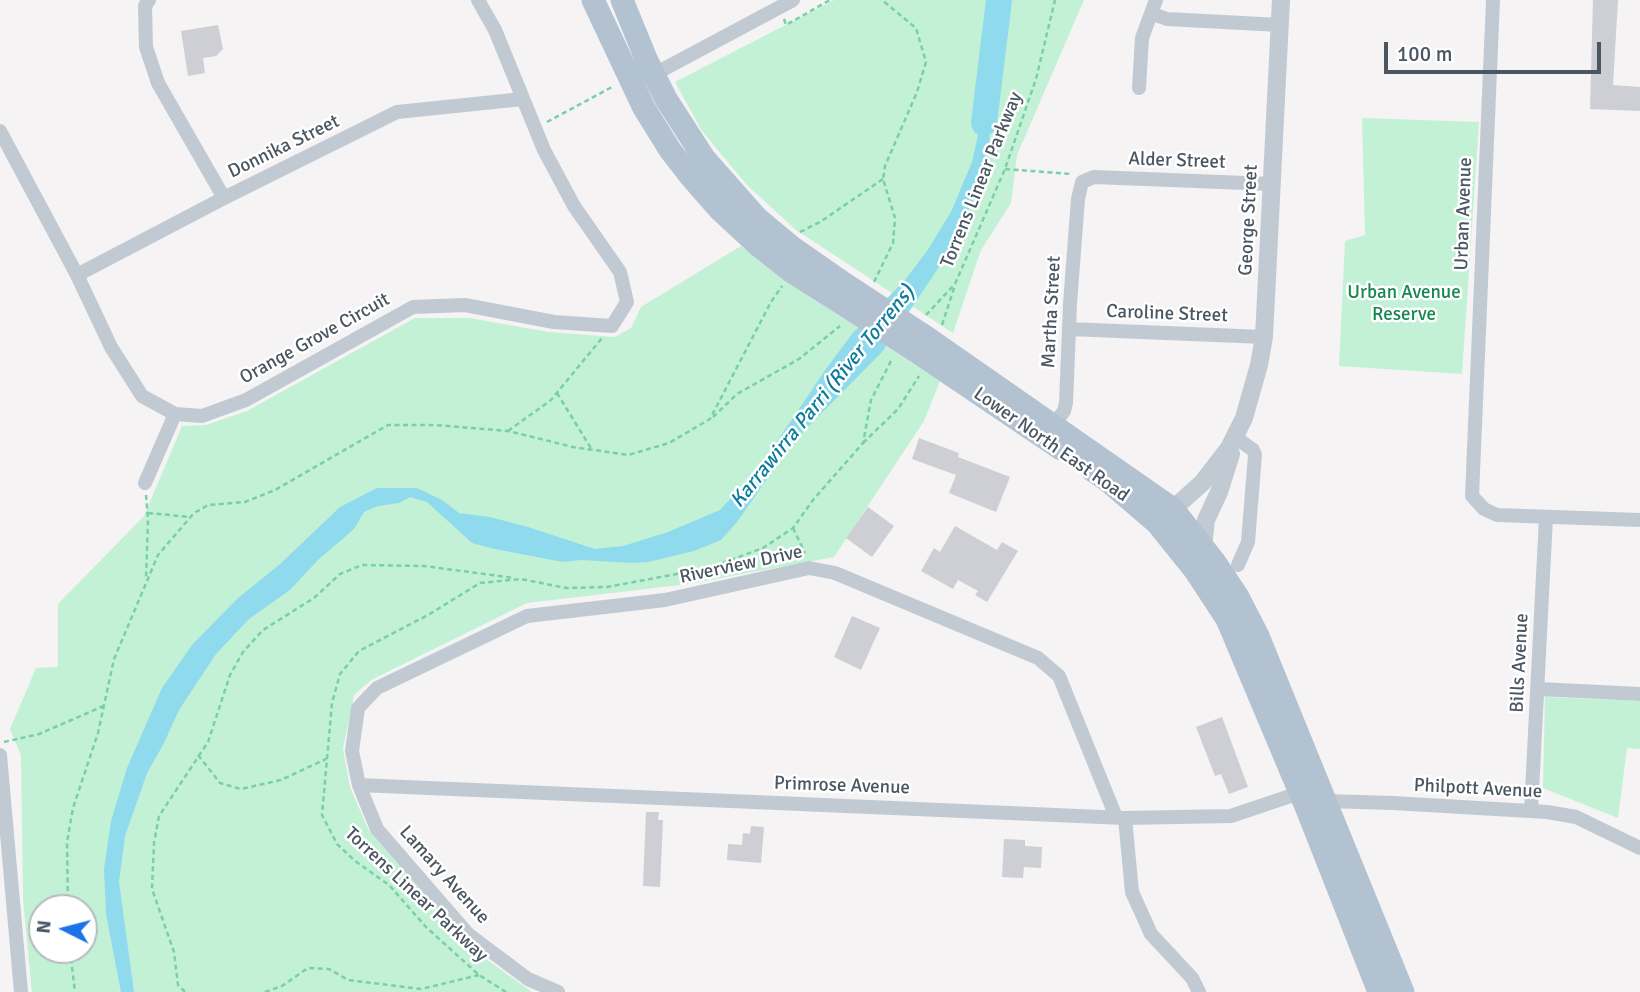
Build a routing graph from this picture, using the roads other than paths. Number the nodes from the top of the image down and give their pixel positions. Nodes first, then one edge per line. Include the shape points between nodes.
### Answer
1 (149, 0) edge
2 (478, 0) edge
3 (593, 0) edge
4 (622, 0) edge
5 (793, 0) edge
6 (1281, 0) edge
7 (1493, 0) edge
8 (1155, 7) edge
9 (1280, 25) junction
10 (654, 75) junction
11 (625, 85) junction
12 (1139, 89) dead end
13 (523, 99) junction
14 (0, 131) edge
15 (1082, 182) joint
16 (1272, 184) junction
17 (224, 198) junction
18 (77, 275) junction
19 (832, 286) junction
20 (1069, 329) junction
21 (1264, 337) junction
22 (175, 414) junction
23 (1049, 431) junction
24 (1236, 437) junction
25 (145, 483) road end
26 (1165, 516) junction
27 (1546, 517) junction
28 (1640, 520) edge
29 (1203, 547) junction
30 (1238, 565) dead end
31 (1539, 689) junction
32 (1640, 694) edge
33 (0, 755) edge
34 (359, 785) junction
35 (1313, 797) junction
36 (1531, 811) junction
37 (1121, 818) junction
38 (1640, 848) edge
39 (6, 890) edge
40 (21, 992) edge
41 (558, 992) edge
42 (1199, 992) edge
43 (1379, 992) edge
44 (1403, 992) edge

1 - 17 street via 145,6 146,47 158,83
2 - 13 street
3 - 11 main road, Lower North East Road
4 - 10 main road, Lower North East Road
5 - 10 street
6 - 9 street, George Street
7 - 27 street, Urban Avenue via 1472,496 1497,515
8 - 9 street via 1167,19
8 - 12 street via 1142,38
9 - 16 street, George Street
10 - 11 street
10 - 19 main road, Lower North East Road via 704,158 741,201
11 - 19 main road, Lower North East Road via 700,188 744,234 792,272
13 - 17 street, Donnika Street via 397,112
13 - 22 street, Orange Grove Circuit via 574,206 620,272 627,302 612,326 554,322 465,305 412,307 246,400 202,416
14 - 18 street, Orange Grove Circuit
15 - 16 street, Alder Street via 1094,177
15 - 20 street, Martha Street
16 - 21 street, George Street
17 - 18 street, Donnika Street
18 - 22 street, Orange Grove Circuit via 111,347 142,396
19 - 23 main road, Lower North East Road, bridge
20 - 21 street, Caroline Street
20 - 23 street, Martha Street via 1066,403
21 - 24 street, George Street via 1252,395
22 - 25 street
23 - 26 main road, Lower North East Road via 1108,481
24 - 26 street, George Street via 1202,483
24 - 29 street, George Street via 1206,520
24 - 30 street via 1255,455 1248,542
26 - 29 main road, Lower North East Road
26 - 35 main road, Lower North East Road via 1227,619
27 - 28 street
27 - 31 street, Bills Avenue
29 - 35 main road, Lower North East Road via 1251,620
31 - 32 street
31 - 36 street, Bills Avenue
33 - 39 street
34 - 37 street, Primrose Avenue
34 - 37 street, Riverview Drive via 352,751 358,708 377,688 485,635 527,616 665,600 809,568 835,573 1038,658 1059,676
34 - 41 street, Lamary Avenue via 377,830 468,934 528,979
35 - 36 street, Philpott Avenue
35 - 37 street, Primrose Avenue via 1231,816
35 - 43 main road, Lower North East Road
35 - 44 main road, Lower North East Road
36 - 38 street, Philpott Avenue via 1576,817
37 - 42 street, Riverview Drive via 1132,892 1151,934 1192,978
39 - 40 street

